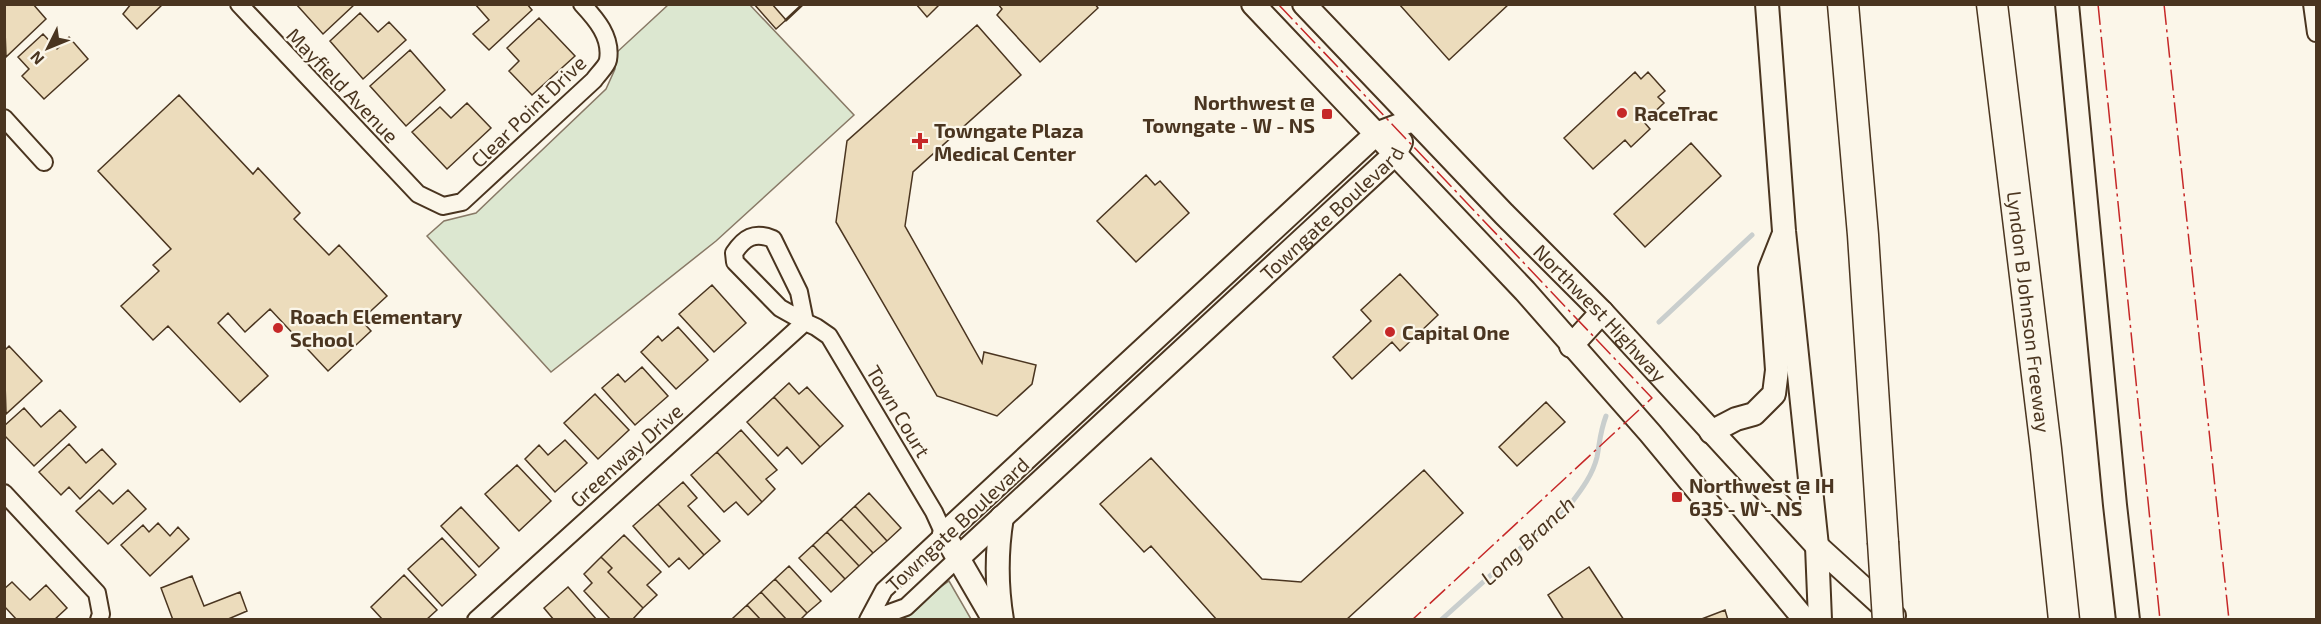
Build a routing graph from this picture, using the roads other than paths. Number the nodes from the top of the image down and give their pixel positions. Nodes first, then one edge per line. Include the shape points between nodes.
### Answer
1 (239, 4) edge
2 (582, 4) edge
3 (1253, 4) edge
4 (1304, 4) edge
5 (1767, 4) edge
6 (1843, 4) edge
7 (1992, 4) edge
8 (2067, 4) edge
9 (2312, 4) edge
10 (2316, 33) edge
11 (4, 118) edge
12 (1413, 120) junction
13 (1376, 134) junction
14 (1395, 154) junction
15 (44, 162) dead end
16 (418, 194) joint
17 (1784, 231) junction
18 (1602, 312) junction
19 (805, 322) junction
20 (1150, 344) junction
21 (1571, 346) junction
22 (1168, 364) junction
23 (1711, 432) junction
24 (4, 493) edge
25 (1002, 518) junction
26 (944, 534) junction
27 (1816, 546) junction
28 (957, 559) junction
29 (99, 620) edge
30 (476, 620) edge
31 (869, 620) edge
32 (994, 620) edge
33 (1002, 620) edge
34 (1805, 620) edge
35 (1820, 620) edge
36 (1888, 620) edge
37 (1898, 620) edge
38 (2064, 620) edge
39 (2128, 620) edge

1 - 16 street, Mayfield Avenue
2 - 16 street, Clear Point Drive via 598,22 607,43 608,62 594,80 462,202 443,206
3 - 13 main road, Northwest Highway
4 - 12 main road, Northwest Highway
5 - 17 main road
6 - 36 highway, bridge via 1863,235
7 - 38 highway, Lyndon B Johnson Freeway
8 - 39 main road
9 - 10 street
11 - 15 street
12 - 13 main road, Towngate Boulevard
12 - 14 main road, Towngate Boulevard
12 - 18 main road, Northwest Highway
13 - 14 main road, Northwest Highway
13 - 20 main road, Towngate Boulevard
14 - 21 main road, Northwest Highway via 1525,291
14 - 22 main road, Towngate Boulevard
17 - 23 main road via 1770,269 1777,370 1774,394 1754,414
17 - 27 main road
18 - 21 main road
18 - 23 main road, Northwest Highway
19 - 19 street, Town Court via 780,308 735,262 734,253 741,242 751,236 772,239 799,292
19 - 26 street, Town Court via 829,336
19 - 30 street, Greenway Drive
20 - 22 main road
20 - 26 main road, Towngate Boulevard
21 - 34 main road, Northwest Highway via 1650,433
22 - 25 main road, Towngate Boulevard
23 - 27 main road, Northwest Highway
24 - 29 street via 97,593
25 - 28 main road, Towngate Boulevard
25 - 33 main road via 996,589
26 - 28 main road
26 - 31 street, Towngate Boulevard via 884,590
27 - 35 main road
27 - 37 main road, Northwest Highway
28 - 31 street, Towngate Boulevard via 906,607
28 - 32 main road

